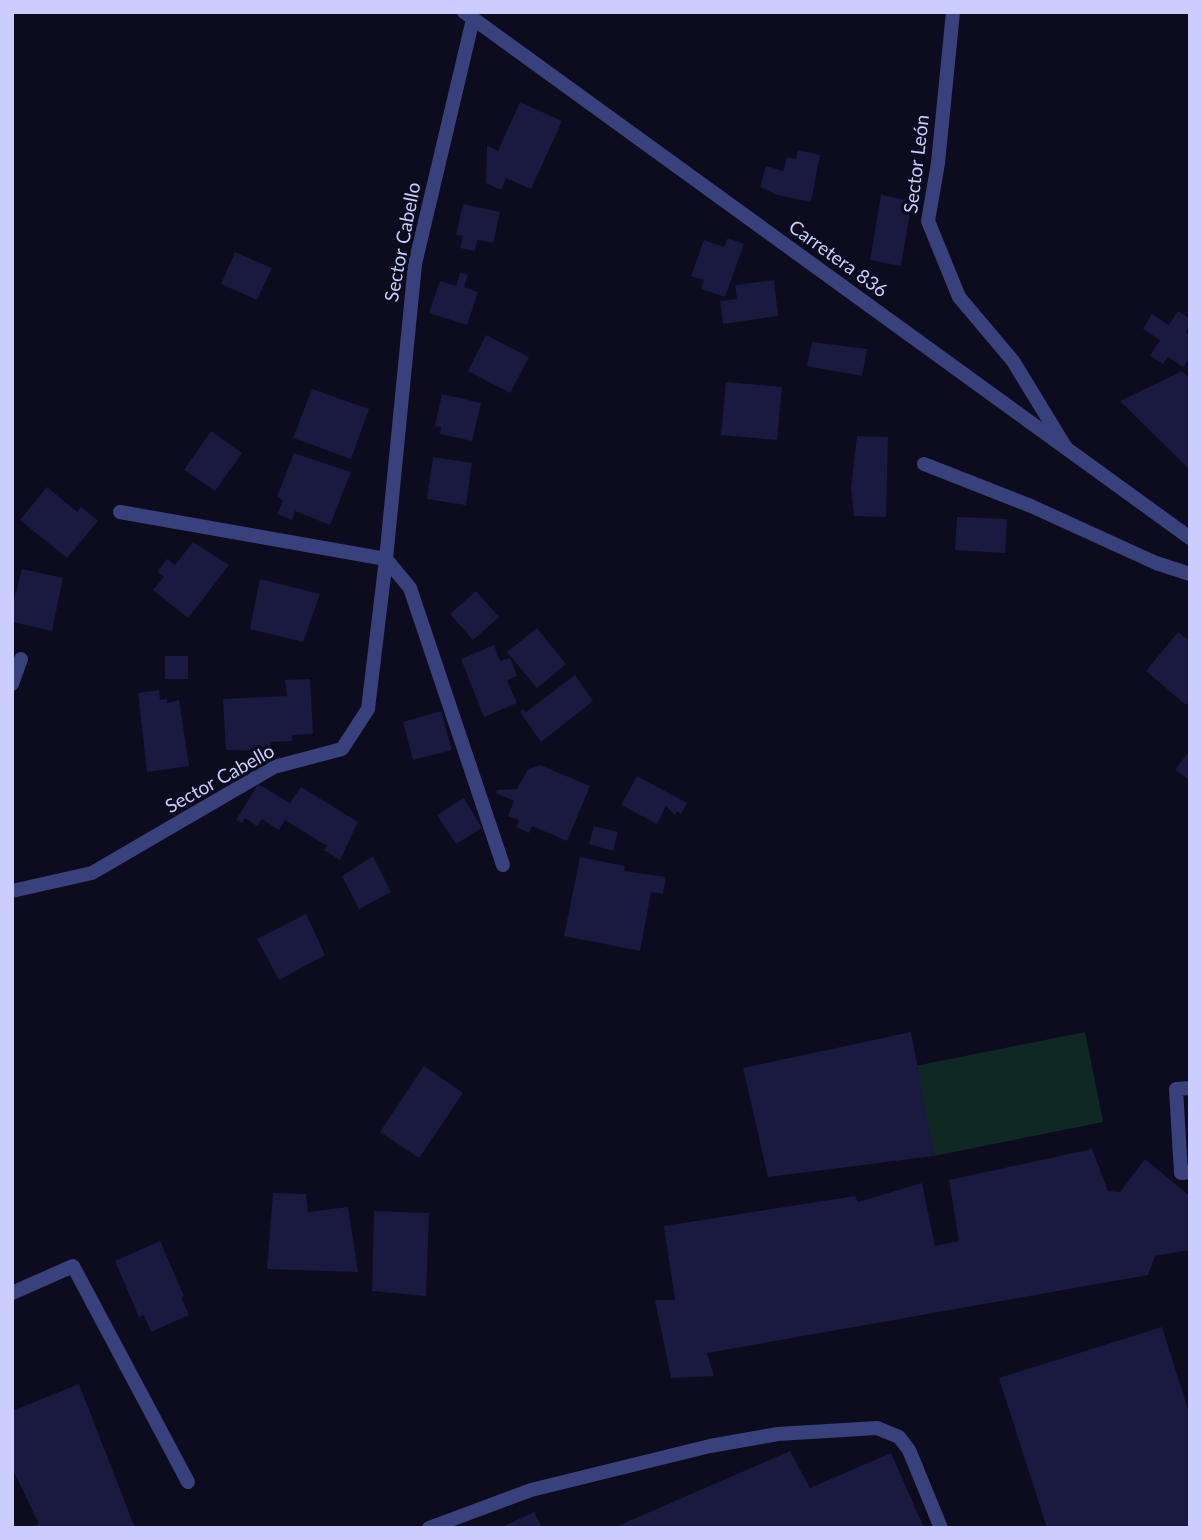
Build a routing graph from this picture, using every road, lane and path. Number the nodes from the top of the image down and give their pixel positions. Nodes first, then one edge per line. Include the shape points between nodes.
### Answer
1 (953, 12) edge
2 (468, 15) edge
3 (1067, 449) junction
4 (925, 464) dead end
5 (120, 512) dead end
6 (1190, 538) edge
7 (386, 559) junction
8 (1190, 574) edge
9 (21, 659) dead end
10 (12, 684) edge
11 (503, 865) dead end
12 (12, 891) edge
13 (1190, 1088) edge
14 (1190, 1172) edge
15 (12, 1293) edge
16 (188, 1482) dead end
17 (429, 1528) edge
18 (941, 1528) edge

1 - 3 street, Sector León via 928,221 959,297 1013,361
2 - 3 street, Carretera 836
2 - 7 street, Sector Cabello via 415,264
3 - 6 street, Carretera 836
4 - 8 street
5 - 7 street
7 - 11 street via 410,588
7 - 12 street, Sector Cabello via 368,709 342,749 274,767 92,873
9 - 10 street
13 - 14 street via 1176,1089 1181,1173
15 - 16 street via 73,1266
17 - 18 street via 531,1490 710,1447 778,1434 877,1428 899,1437 909,1450

